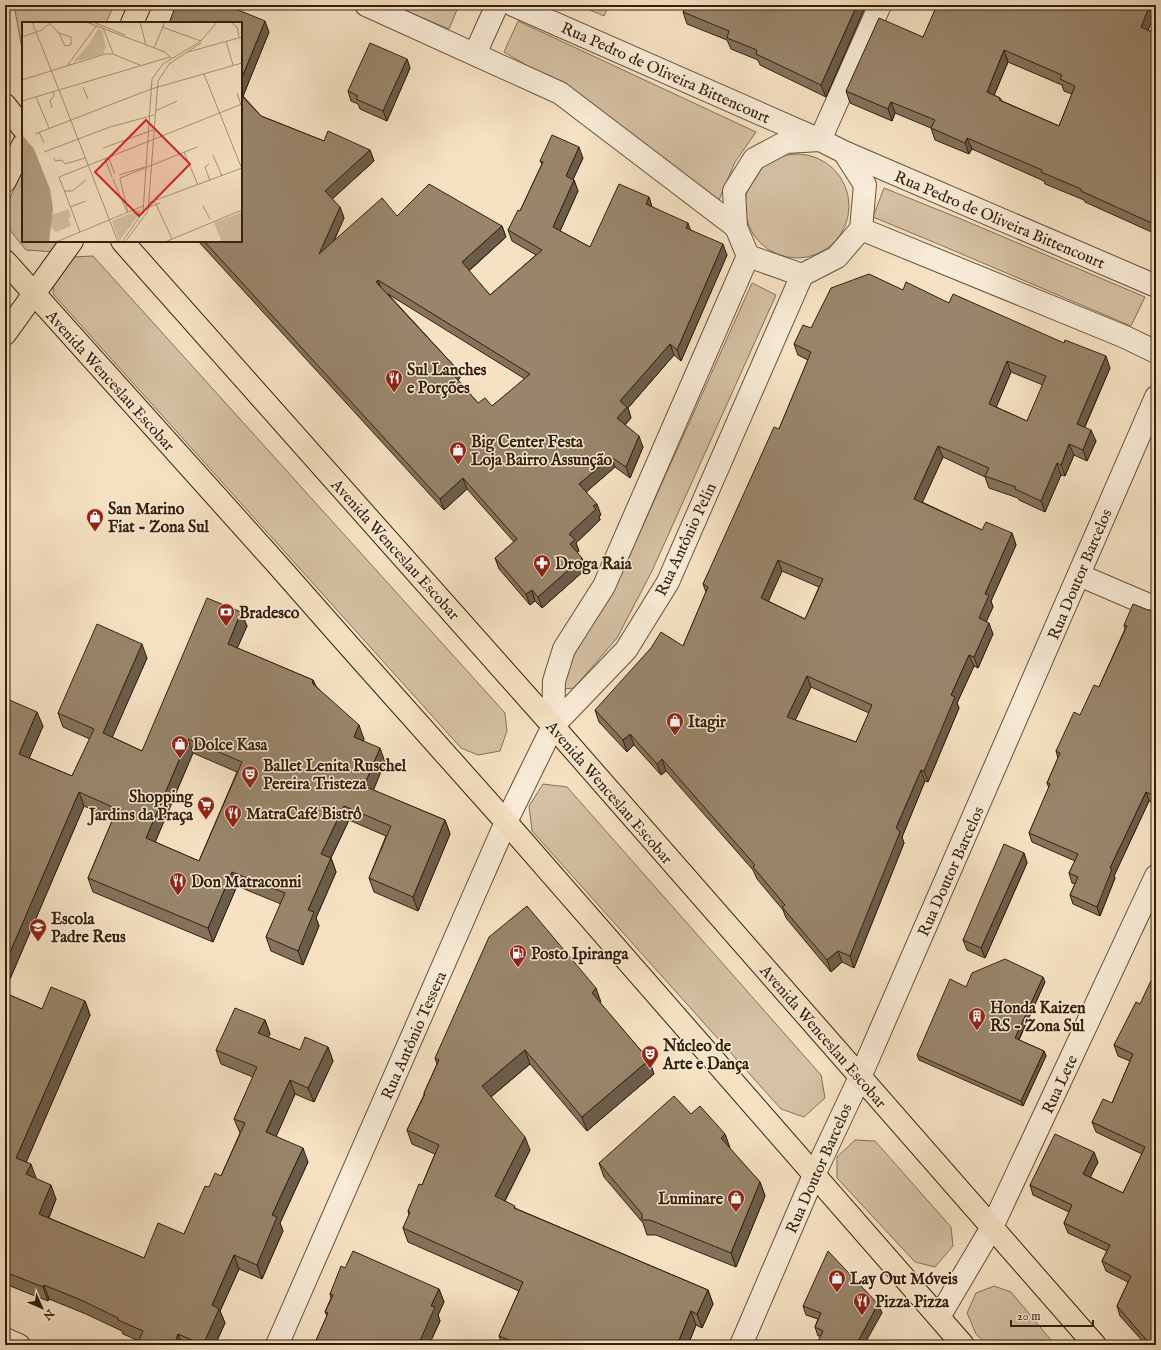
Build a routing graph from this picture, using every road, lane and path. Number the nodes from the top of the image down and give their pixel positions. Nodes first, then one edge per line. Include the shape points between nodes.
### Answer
1 (140, 5) edge
2 (366, 5) edge
3 (497, 5) edge
4 (513, 5) edge
5 (880, 5) edge
6 (132, 22) edge
7 (475, 54) junction
8 (5, 105) edge
9 (22, 127) edge
10 (820, 140) junction
11 (22, 147) edge
12 (844, 152) junction
13 (5, 181) edge
14 (736, 227) junction
15 (861, 229) junction
16 (71, 242) edge
17 (123, 242) edge
18 (748, 256) junction
19 (5, 261) edge
20 (802, 276) junction
21 (1156, 286) edge
22 (34, 294) junction
23 (5, 334) edge
24 (1156, 352) edge
25 (1156, 396) edge
26 (1079, 575) junction
27 (1156, 608) edge
28 (553, 726) junction
29 (506, 822) junction
30 (1156, 876) edge
31 (860, 1077) junction
32 (814, 1175) junction
33 (992, 1227) junction
34 (939, 1317) junction
35 (5, 1339) edge
36 (19, 1345) edge
37 (277, 1345) edge
38 (741, 1345) edge
39 (964, 1345) edge
40 (1095, 1345) edge

1 - 6 main road
2 - 7 street
3 - 7 street
4 - 10 street, Rua Pedro de Oliveira Bittencourt
5 - 10 street
7 - 14 street via 560,93
8 - 9 main road
10 - 12 street
10 - 14 street via 786,142 754,159 734,191
11 - 13 main road
12 - 15 street via 865,185
12 - 21 street, Rua Pedro de Oliveira Bittencourt
14 - 18 street
15 - 20 street via 837,257
15 - 24 street
16 - 22 main road
17 - 28 main road, Avenida Wenceslau Escobar
18 - 20 street
18 - 28 street via 604,586 564,649 554,681
19 - 22 main road, Avenida Wenceslau Escobar
20 - 28 street, Rua Antônio Pelin via 668,582 626,650
22 - 23 main road
22 - 29 main road, Avenida Wenceslau Escobar
25 - 26 street, Rua Doutor Barcelos
26 - 27 street
26 - 31 street, Rua Doutor Barcelos
28 - 29 street, Rua Antônio Tessera
28 - 31 main road, Avenida Wenceslau Escobar
29 - 32 main road, Avenida Wenceslau Escobar
29 - 37 street, Rua Antônio Tessera
30 - 33 street, Rua Lete
31 - 32 street, Rua Doutor Barcelos
31 - 33 main road, Avenida Wenceslau Escobar
32 - 34 main road, Avenida Wenceslau Escobar
32 - 38 street, Rua Doutor Barcelos
33 - 34 street, Rua Lete
33 - 40 main road, Avenida Wenceslau Escobar
34 - 39 main road, Avenida Wenceslau Escobar
35 - 36 street

